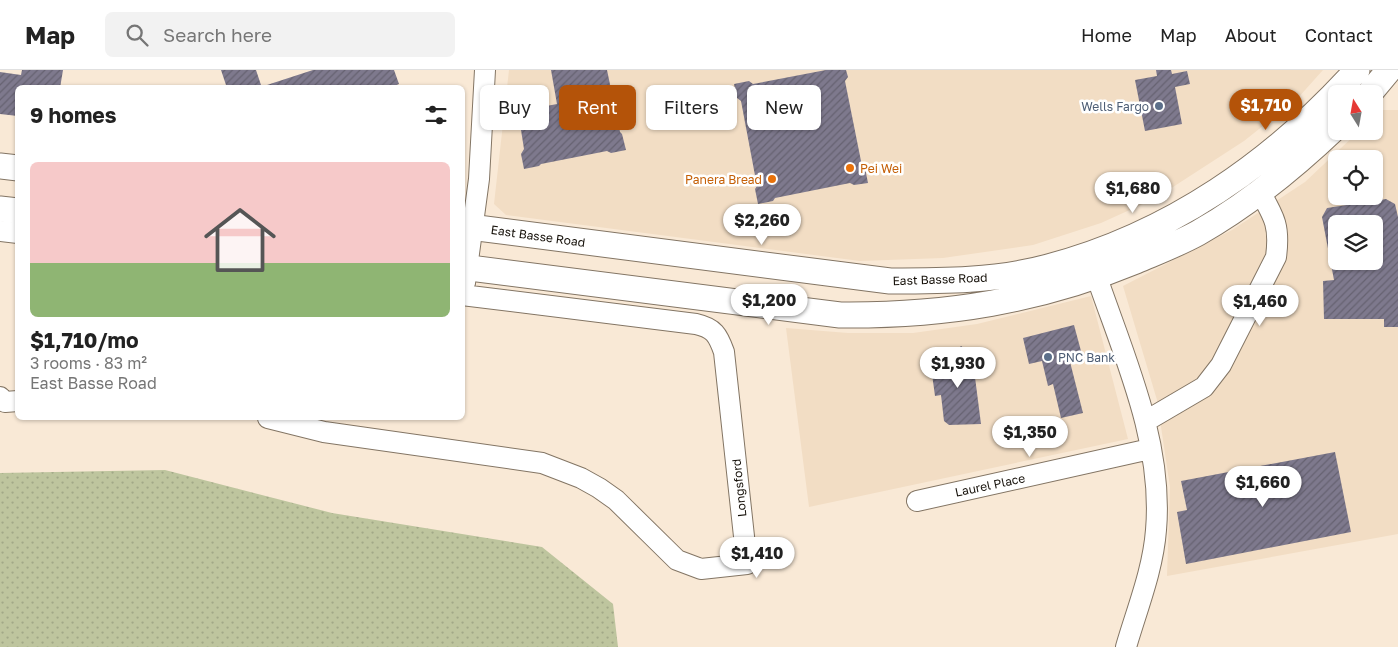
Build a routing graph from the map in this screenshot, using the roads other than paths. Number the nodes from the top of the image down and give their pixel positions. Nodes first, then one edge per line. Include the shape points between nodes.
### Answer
1 (486, 70) edge
2 (1357, 70) edge
3 (1328, 135) edge
4 (0, 166) edge
5 (15, 168) edge
6 (1260, 192) junction
7 (4, 215) edge
8 (468, 227) edge
9 (15, 229) edge
10 (1093, 266) junction
11 (465, 267) edge
12 (465, 295) edge
13 (0, 397) edge
14 (15, 401) edge
15 (276, 420) edge
16 (1146, 421) junction
17 (1150, 449) junction
18 (917, 501) dead end
19 (1126, 647) edge

1 - 8 street, Longsford via 479,179
2 - 10 main road, East Basse Road via 1312,118 1236,179 1192,209
3 - 6 main road, East Basse Road
4 - 5 main road
6 - 10 main road, East Basse Road via 1198,233
6 - 16 street via 1277,224 1276,257 1220,366 1204,387
7 - 9 street
8 - 10 main road, East Basse Road via 890,281 950,281 1048,268
8 - 11 street, Longsford
10 - 11 main road, East Basse Road via 1035,295 970,308 889,316 840,315
10 - 16 street
12 - 15 street, Longsford via 696,324 714,330 724,352 747,564 701,569 677,560 604,492 581,478 542,463 324,432
13 - 14 street via 5,402
16 - 17 street
17 - 18 street, Laurel Place
17 - 19 street via 1157,504 1156,530 1152,556

